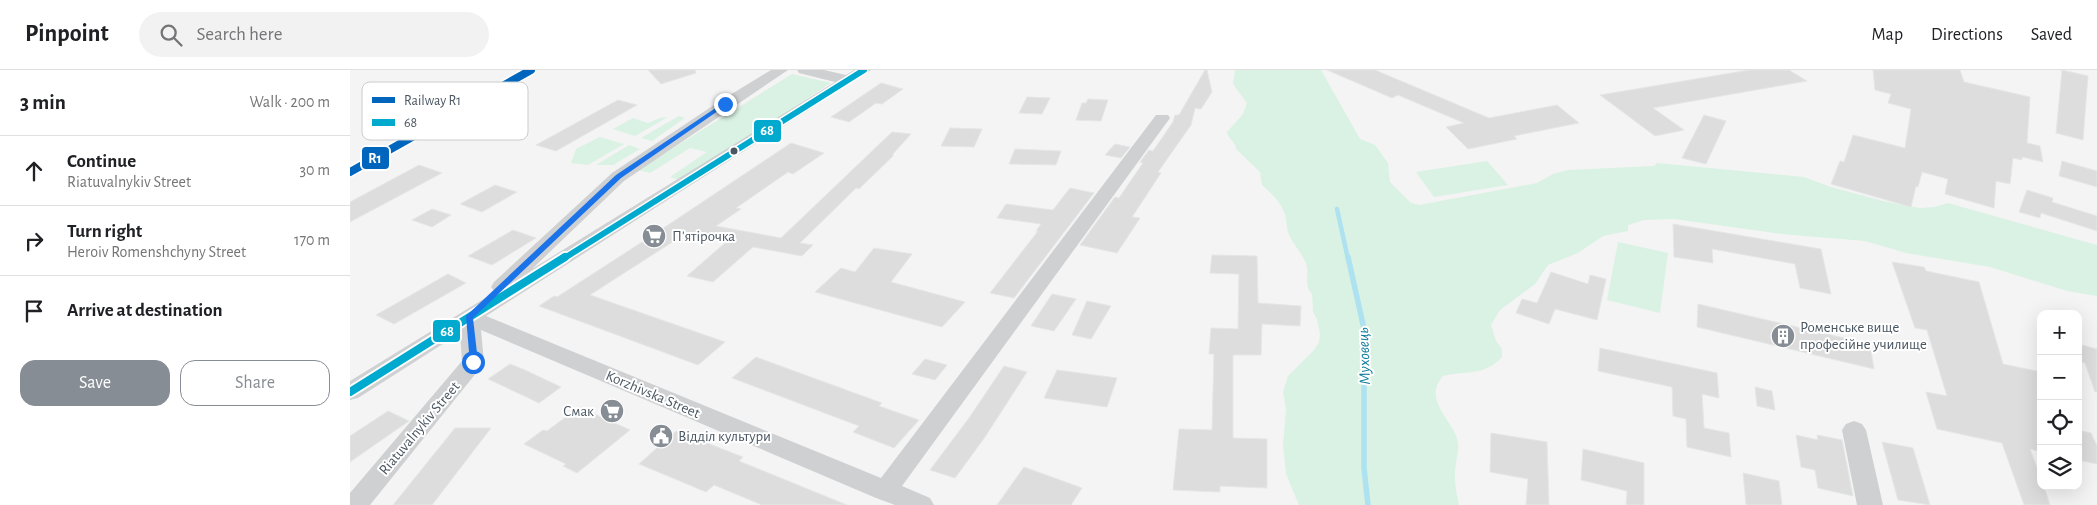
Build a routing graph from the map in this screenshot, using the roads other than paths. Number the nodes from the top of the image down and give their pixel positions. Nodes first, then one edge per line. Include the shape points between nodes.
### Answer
1 (781, 70) edge
2 (804, 70) edge
3 (864, 70) edge
4 (848, 80) junction
5 (1162, 118) dead end
6 (469, 318) junction
7 (350, 392) edge
8 (1854, 430) dead end
9 (885, 491) junction
10 (355, 505) edge
11 (921, 505) edge
12 (1870, 505) edge

1 - 6 street via 618,177
2 - 4 street
3 - 4 street
4 - 6 street
5 - 9 street
6 - 7 street
6 - 9 street, Korzhivska Street
6 - 10 street, Riatuvalnykiv Street via 473,362
8 - 12 street
9 - 11 street, Korzhivska Street

